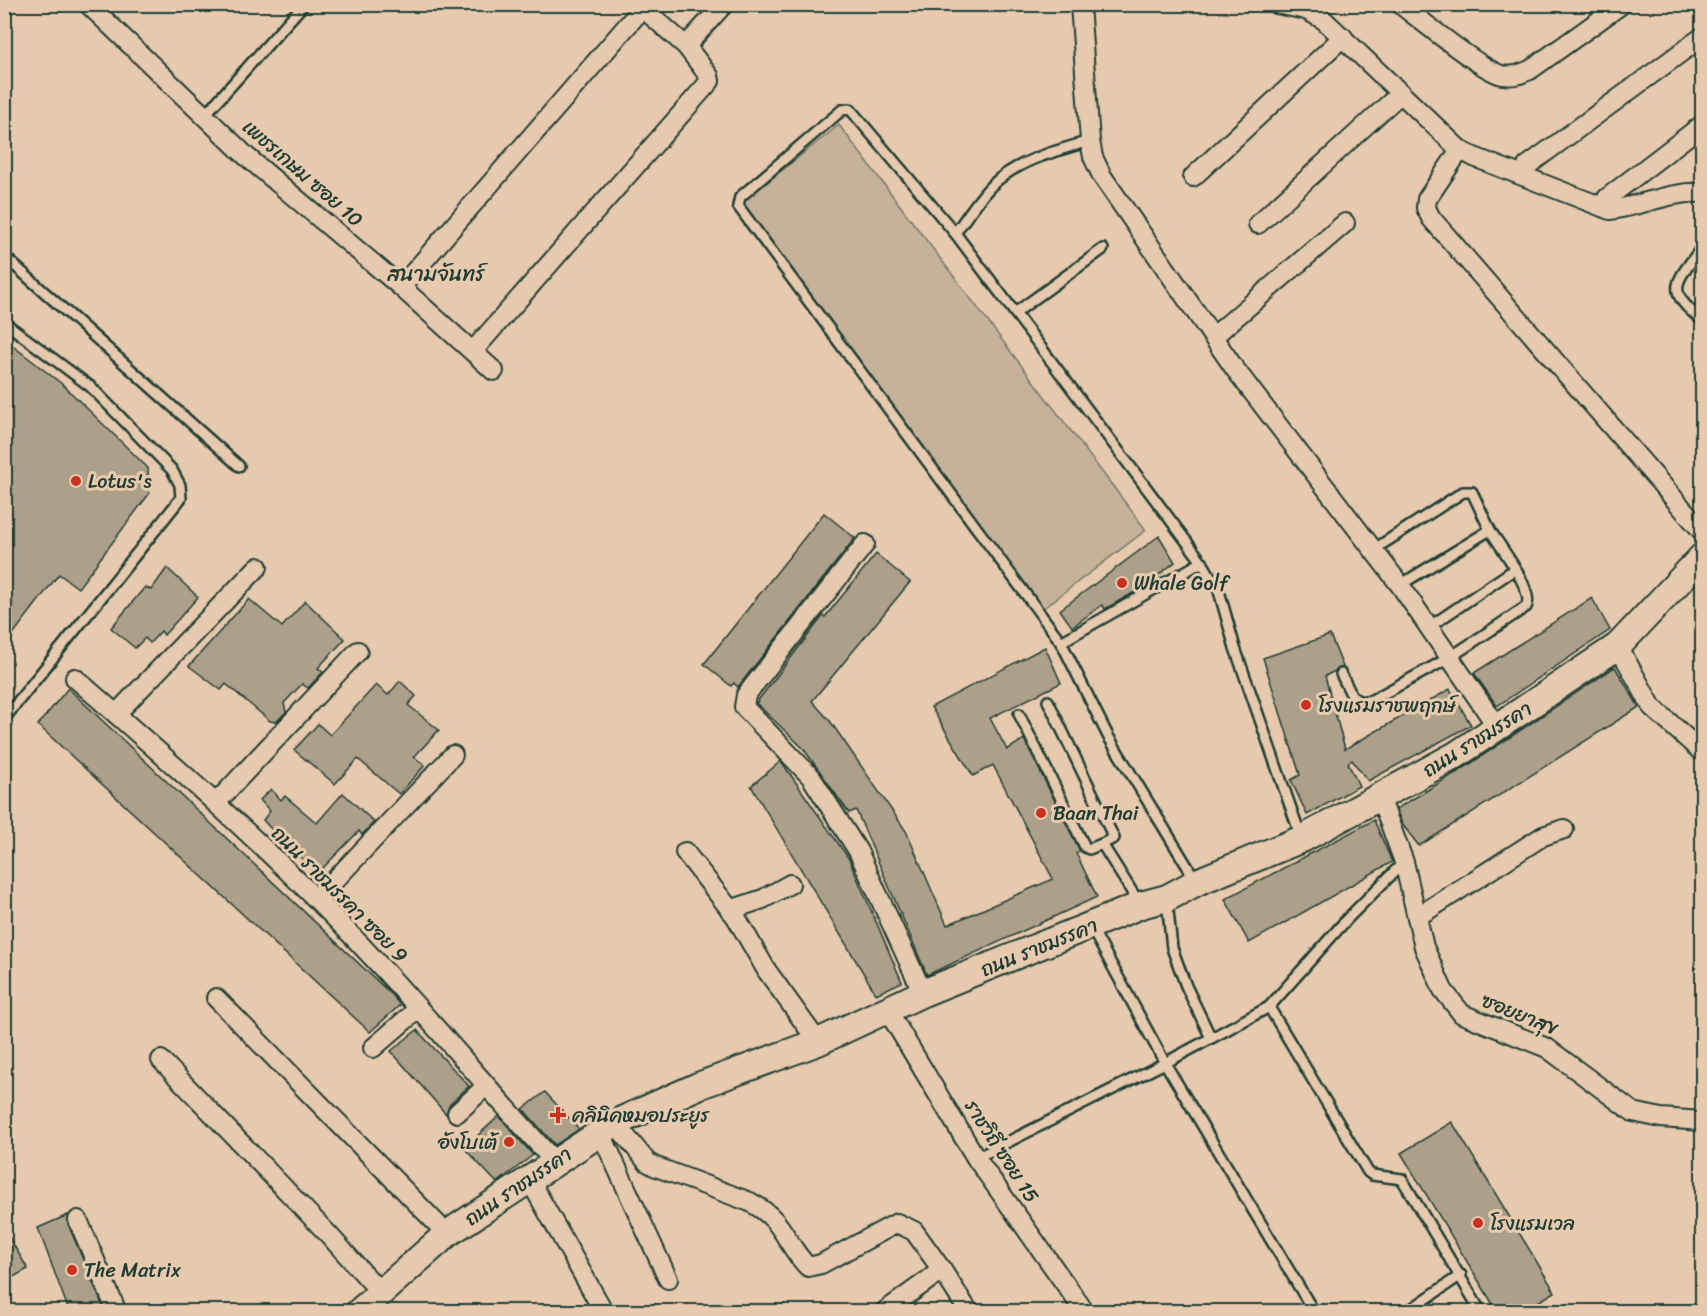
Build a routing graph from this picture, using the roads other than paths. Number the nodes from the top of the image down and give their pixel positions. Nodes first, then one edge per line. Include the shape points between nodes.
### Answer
1 (88, 4) edge
2 (304, 4) edge
3 (724, 4) edge
4 (1080, 4) edge
5 (1276, 4) edge
6 (1400, 4) edge
7 (1622, 4) edge
8 (1342, 37) junction
9 (1702, 37) edge
10 (686, 46) junction
11 (1401, 93) junction
12 (204, 116) junction
13 (1702, 124) edge
14 (1090, 141) junction
15 (1460, 150) junction
16 (1522, 170) junction
17 (1193, 177) dead end
18 (1702, 193) edge
19 (1607, 198) dead end
20 (1346, 223) dead end
21 (1258, 224) dead end
22 (955, 233) junction
23 (1702, 247) edge
24 (1103, 249) dead end
25 (4, 256) edge
26 (401, 287) junction
27 (1015, 314) junction
28 (1702, 320) edge
29 (4, 322) edge
30 (1214, 336) junction
31 (473, 351) junction
32 (494, 371) dead end
33 (239, 466) dead end
34 (1490, 530) junction
35 (1702, 531) edge
36 (865, 543) dead end
37 (1373, 550) junction
38 (1702, 557) edge
39 (1202, 562) junction
40 (258, 567) dead end
41 (1515, 569) junction
42 (1400, 585) junction
43 (1428, 627) junction
44 (1061, 642) junction
45 (1618, 646) junction
46 (358, 651) dead end
47 (1449, 658) junction
48 (1341, 674) dead end
49 (75, 678) dead end
50 (1048, 701) dead end
51 (116, 714) junction
52 (1019, 714) dead end
53 (4, 719) edge
54 (1498, 728) junction
55 (1702, 752) edge
56 (453, 755) dead end
57 (1380, 797) junction
58 (216, 803) junction
59 (1564, 830) dead end
60 (1302, 839) junction
61 (1102, 844) junction
62 (685, 852) dead end
63 (1404, 862) junction
64 (1197, 882) junction
65 (790, 884) dead end
66 (1167, 898) junction
67 (316, 899) junction
68 (1141, 905) junction
69 (730, 910) junction
70 (1417, 917) junction
71 (1090, 927) junction
72 (923, 993) junction
73 (216, 998) dead end
74 (1269, 1007) junction
75 (418, 1009) junction
76 (888, 1011) junction
77 (1211, 1038) junction
78 (818, 1042) junction
79 (373, 1048) dead end
80 (161, 1060) dead end
81 (1164, 1063) junction
82 (485, 1087) junction
83 (457, 1113) dead end
84 (1702, 1121) edge
85 (607, 1127) junction
86 (976, 1158) junction
87 (554, 1161) junction
88 (529, 1179) junction
89 (78, 1220) dead end
90 (447, 1234) junction
91 (942, 1270) junction
92 (1461, 1275) junction
93 (668, 1280) dead end
94 (381, 1293) junction
95 (117, 1311) edge
96 (359, 1311) edge
97 (604, 1311) edge
98 (884, 1311) edge
99 (969, 1311) edge
100 (1085, 1311) edge
101 (1314, 1311) edge
102 (1407, 1311) edge
103 (1481, 1311) edge

1 - 12 street, เพชรเกษม ซอย 10
2 - 12 lane
3 - 10 street
4 - 14 street
5 - 8 street via 1306,10
6 - 7 street via 1481,64 1499,74 1514,76 1530,70
8 - 11 street
8 - 17 street
9 - 16 street
10 - 26 street via 646,10 639,12
10 - 31 street via 710,81
11 - 15 street
11 - 21 street
12 - 26 street, เพชรเกษม ซอย 10
13 - 19 street
14 - 22 lane via 1046,154 1012,170 992,185
14 - 30 street via 1102,176
15 - 16 street
15 - 35 street via 1427,199 1431,218
16 - 18 street via 1610,210 1681,192
20 - 30 street
22 - 27 lane
22 - 44 lane via 847,108 738,202
23 - 28 lane via 1678,278 1677,291 1685,307
24 - 27 lane
25 - 33 lane
26 - 31 street, เพชรเกษม ซอย 10
27 - 39 lane
29 - 53 lane via 92,387 172,470 180,485 181,498
30 - 37 street
31 - 32 street, เพชรเกษม ซอย 10
34 - 37 lane via 1472,492 1463,492
34 - 41 lane
34 - 42 lane
36 - 72 street via 746,695 744,707 811,777 858,851
37 - 42 street
38 - 45 street, ถนน ราชมรรคา
39 - 44 lane
39 - 60 lane via 1219,591
40 - 51 street
41 - 43 lane
41 - 47 lane via 1530,596 1526,607
42 - 43 street
43 - 47 street
44 - 64 lane via 1108,736
45 - 54 street, ถนน ราชมรรคา
45 - 55 street via 1652,707
46 - 58 street
47 - 48 lane via 1365,702 1352,696
47 - 54 street
49 - 51 street, ถนน ราชมรรคา ซอย 9
50 - 61 lane via 1114,838
51 - 58 street, ถนน ราชมรรคา ซอย 9
52 - 61 lane via 1085,847
54 - 57 street, ถนน ราชมรรคา
56 - 67 street
57 - 60 street, ถนน ราชมรรคา
57 - 63 street, ซอยยาสุข
58 - 67 street, ถนน ราชมรรคา ซอย 9
59 - 70 street via 1543,836
60 - 64 street, ถนน ราชมรรคา
61 - 68 lane
62 - 69 street
63 - 70 street, ซอยยาสุข
63 - 74 lane
64 - 66 street, ถนน ราชมรรคา
65 - 69 street
66 - 68 street, ถนน ราชมรรคา
66 - 77 lane via 1172,948
67 - 75 street, ถนน ราชมรรคา ซอย 9
68 - 71 street, ถนน ราชมรรคา
69 - 78 street via 767,971
70 - 84 street, ซอยยาสุข via 1424,946 1443,990 1462,1014 1547,1048 1633,1112
71 - 72 street, ถนน ราชมรรคา
71 - 81 lane
72 - 76 street, ถนน ราชมรรคา
73 - 90 street
74 - 77 lane
74 - 92 lane via 1368,1172 1402,1179
75 - 79 street
75 - 82 street, ถนน ราชมรรคา ซอย 9
76 - 78 street, ถนน ราชมรรคา
76 - 86 street, ราชวิถี ซอย 15
77 - 81 lane
78 - 85 street, ถนน ราชมรรคา via 698,1086
80 - 94 street
81 - 86 lane
81 - 101 lane
82 - 83 street
82 - 87 street, ถนน ราชมรรคา ซอย 9
85 - 87 street, ถนน ราชมรรคา
85 - 91 street via 647,1162 764,1210 784,1230 808,1267 821,1264 897,1223 914,1231
85 - 93 street
86 - 100 street, ราชวิถี ซอย 15
87 - 88 street, ถนน ราชมรรคา
88 - 90 street, ถนน ราชมรรคา
88 - 97 street
89 - 95 street
90 - 94 street, ถนน ราชมรรคา
91 - 98 street
91 - 99 street
92 - 102 lane
92 - 103 lane
94 - 96 street, ถนน ราชมรรคา

